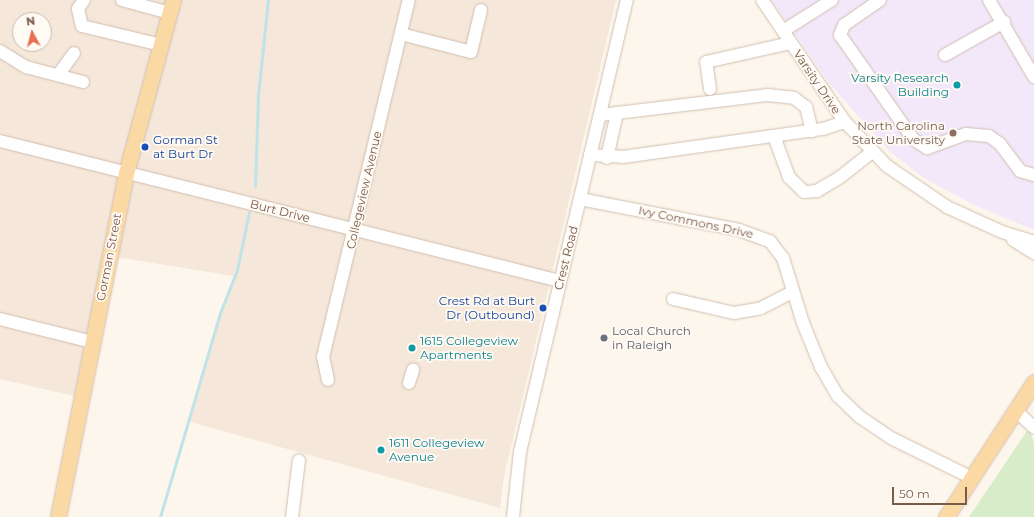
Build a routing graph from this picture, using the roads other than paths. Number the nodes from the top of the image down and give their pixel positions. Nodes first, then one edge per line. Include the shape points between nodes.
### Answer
1 (84, 0) edge
2 (122, 0) edge
3 (409, 0) edge
4 (627, 0) edge
5 (762, 0) edge
6 (832, 0) edge
7 (880, 0) edge
8 (989, 0) edge
9 (171, 6) edge
10 (481, 10) dead end
11 (1004, 22) junction
12 (783, 32) junction
13 (401, 34) junction
14 (790, 43) junction
15 (161, 45) junction
16 (0, 51) edge
17 (471, 52) junction
18 (74, 53) dead end
19 (945, 55) dead end
20 (468, 64) dead end
21 (58, 75) junction
22 (1034, 77) edge
23 (83, 82) dead end
24 (710, 88) dead end
25 (617, 113) junction
26 (600, 115) junction
27 (845, 122) junction
28 (812, 131) junction
29 (774, 136) junction
30 (0, 141) edge
31 (872, 152) junction
32 (590, 155) junction
33 (607, 158) junction
34 (126, 173) junction
35 (1034, 175) edge
36 (580, 199) junction
37 (355, 229) junction
38 (1002, 232) junction
39 (1034, 242) edge
40 (1034, 253) edge
41 (560, 281) junction
42 (792, 292) junction
43 (673, 299) dead end
44 (0, 319) edge
45 (92, 342) junction
46 (413, 370) dead end
47 (328, 380) dead end
48 (1034, 382) edge
49 (409, 383) dead end
50 (1015, 410) junction
51 (1034, 428) edge
52 (299, 460) dead end
53 (972, 478) junction
54 (58, 517) edge
55 (292, 517) edge
56 (513, 517) edge
57 (946, 517) edge

1 - 15 street via 78,9 82,26
2 - 9 street via 144,5
3 - 13 street, Collegeview Avenue
4 - 26 street, Crest Road
5 - 12 street, Varsity Drive
6 - 12 street
7 - 35 street via 844,25 840,35 913,139 927,148 966,134 989,136 1000,144 1020,170
8 - 11 street
9 - 15 main road, Gorman Street
10 - 17 street
11 - 19 street
11 - 22 street
12 - 14 street, Varsity Drive
13 - 17 street
13 - 37 street, Collegeview Avenue
14 - 24 street via 706,62
14 - 27 street, Varsity Drive
15 - 34 main road, Gorman Street
16 - 21 street via 26,67
17 - 20 street
18 - 21 street
21 - 23 street
25 - 26 street
25 - 28 street via 767,95 794,98 806,107
25 - 33 street
26 - 32 street, Crest Road
27 - 28 street
27 - 31 street, Varsity Drive
28 - 29 street
29 - 31 street via 789,177 804,192 817,191 839,178
29 - 33 street
30 - 34 street, Burt Drive
31 - 38 street, Varsity Drive via 938,202
32 - 33 street
32 - 36 street, Crest Road
34 - 37 street, Burt Drive
34 - 45 main road, Gorman Street
36 - 41 street, Crest Road
36 - 42 street, Ivy Commons Drive via 763,237 783,258
37 - 41 street, Burt Drive
37 - 47 street, Collegeview Avenue via 324,357
38 - 39 street, Varsity Drive
38 - 40 street, Varsity Drive
41 - 56 street, Crest Road via 520,452
42 - 43 street via 761,308 734,313
42 - 53 street, Ivy Commons Drive via 821,367 846,405 893,439
44 - 45 street
45 - 54 main road, Gorman Street
46 - 49 street
48 - 50 main road
50 - 51 street
50 - 53 main road
52 - 55 street
53 - 57 main road

